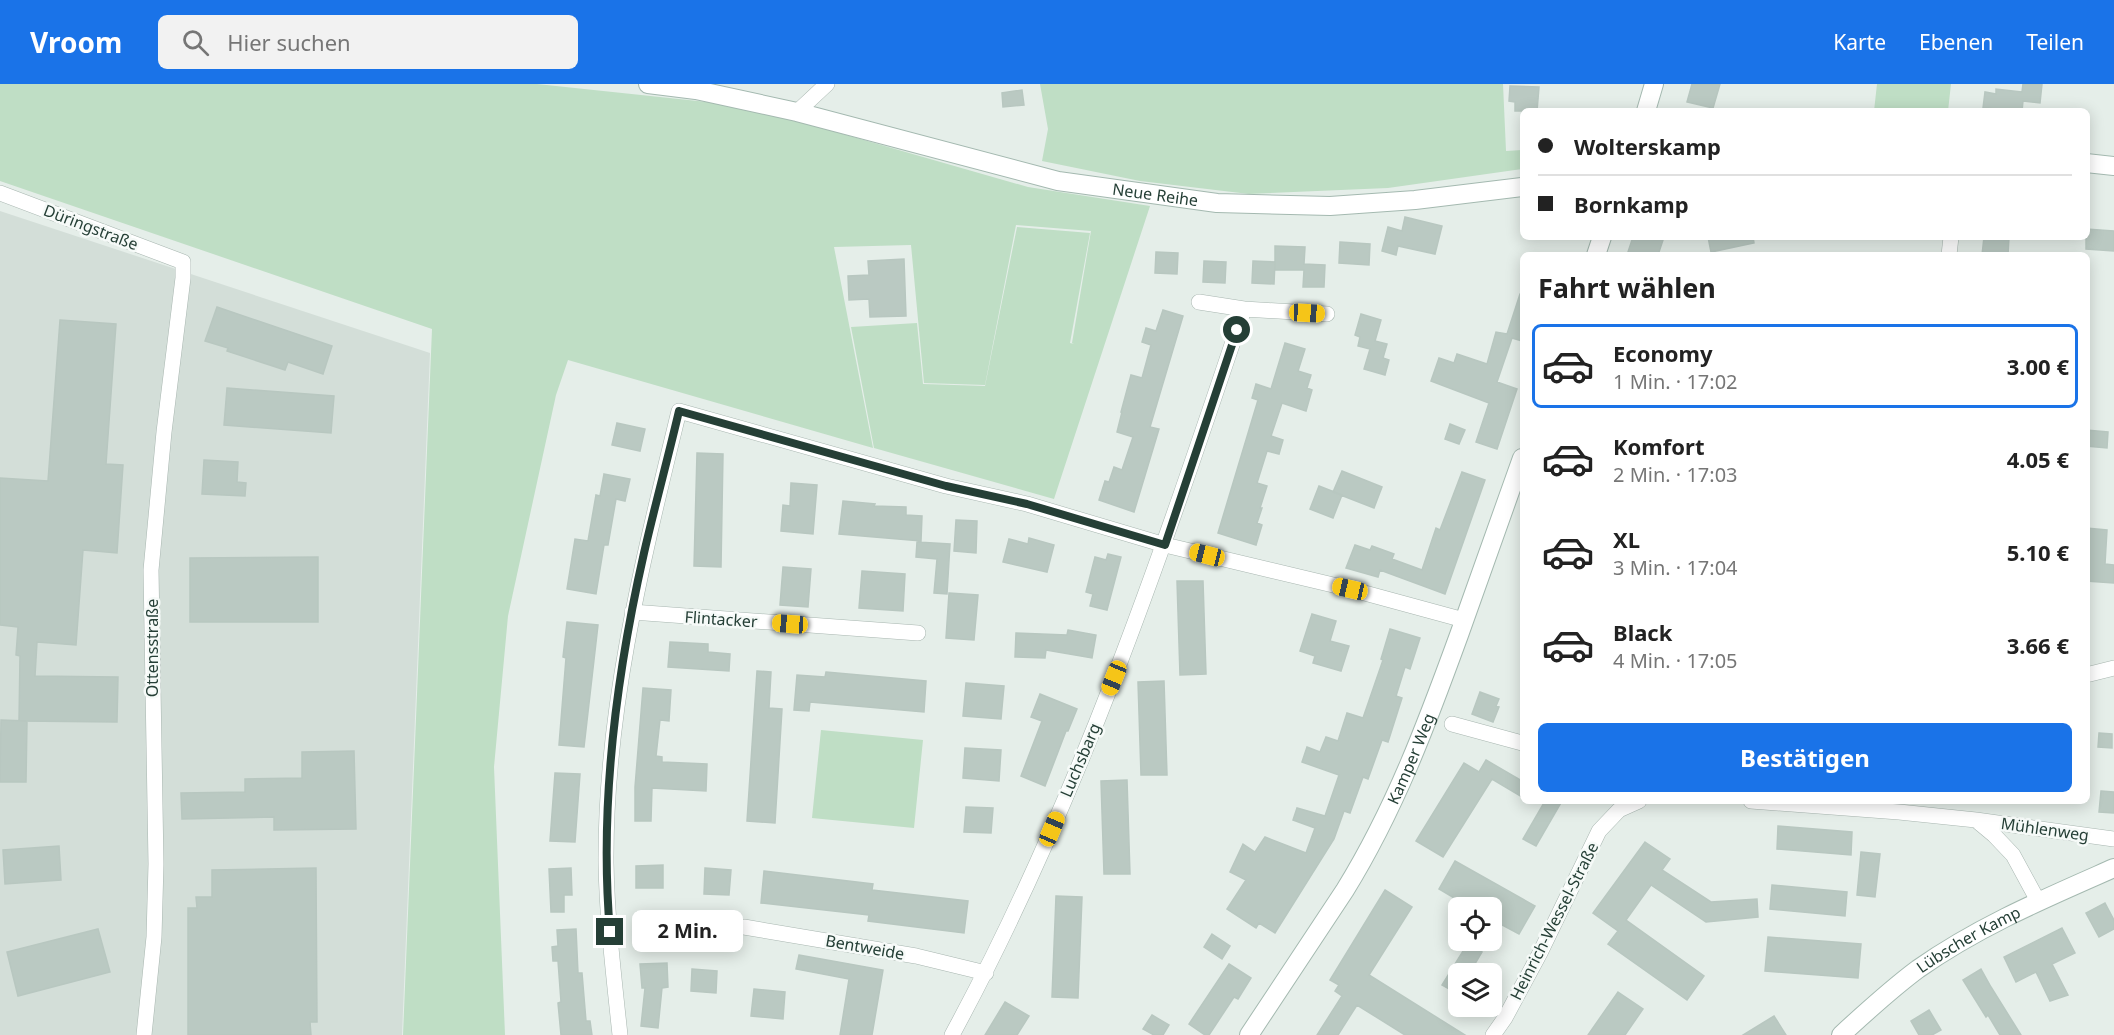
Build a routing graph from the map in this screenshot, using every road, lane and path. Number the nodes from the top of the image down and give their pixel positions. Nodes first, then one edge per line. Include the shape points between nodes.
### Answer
1 (648, 84) edge
2 (827, 84) edge
3 (1654, 84) edge
4 (1647, 108) edge
5 (796, 112) junction
6 (2090, 163) edge
7 (2114, 166) edge
8 (1520, 186) edge
9 (0, 193) edge
10 (183, 262) joint
11 (1199, 302) dead end
12 (1244, 309) junction
13 (1327, 314) dead end
14 (1520, 464) edge
15 (1165, 545) junction
16 (632, 612) junction
17 (1464, 620) junction
18 (918, 633) dead end
19 (2114, 668) edge
20 (2090, 674) edge
21 (1452, 724) dead end
22 (1520, 742) edge
23 (1632, 804) edge
24 (1826, 804) edge
25 (1900, 807) edge
26 (1976, 820) junction
27 (2114, 839) edge
28 (2114, 868) edge
29 (2038, 901) junction
30 (744, 927) dead end
31 (986, 973) junction
32 (144, 1035) edge
33 (620, 1035) edge
34 (952, 1035) edge
35 (1249, 1035) edge
36 (1493, 1035) edge
37 (1841, 1035) edge

1 - 5 street, Neue Reihe via 696,90
2 - 5 street
3 - 4 street
5 - 8 street, Neue Reihe via 1058,182 1216,203 1330,206
6 - 7 street
9 - 10 street, Düringstraße
10 - 32 street, Ottensstraße via 151,570 156,864 154,937
11 - 12 street
12 - 13 street
12 - 15 street, Luchsbarg
14 - 17 street, Kamper Weg
15 - 16 street via 679,411
15 - 17 street
15 - 31 street, Luchsbarg via 1042,851
16 - 18 street, Flintacker
16 - 33 street via 611,754 606,861
17 - 35 street, Kamper Weg via 1430,718 1383,824 1346,890
19 - 20 street
21 - 22 street
23 - 36 street, Heinrich-Wessel-Straße via 1619,810 1599,831 1540,953
24 - 25 street, Mühlenweg
25 - 26 street, Mühlenweg
26 - 27 street, Mühlenweg
26 - 29 street, Mühlenweg via 2013,855
28 - 29 street, Lübscher Kamp
29 - 37 street, Lübscher Kamp via 1986,927 1918,970
30 - 31 street, Bentweide via 916,956
31 - 34 street, Luchsbarg

